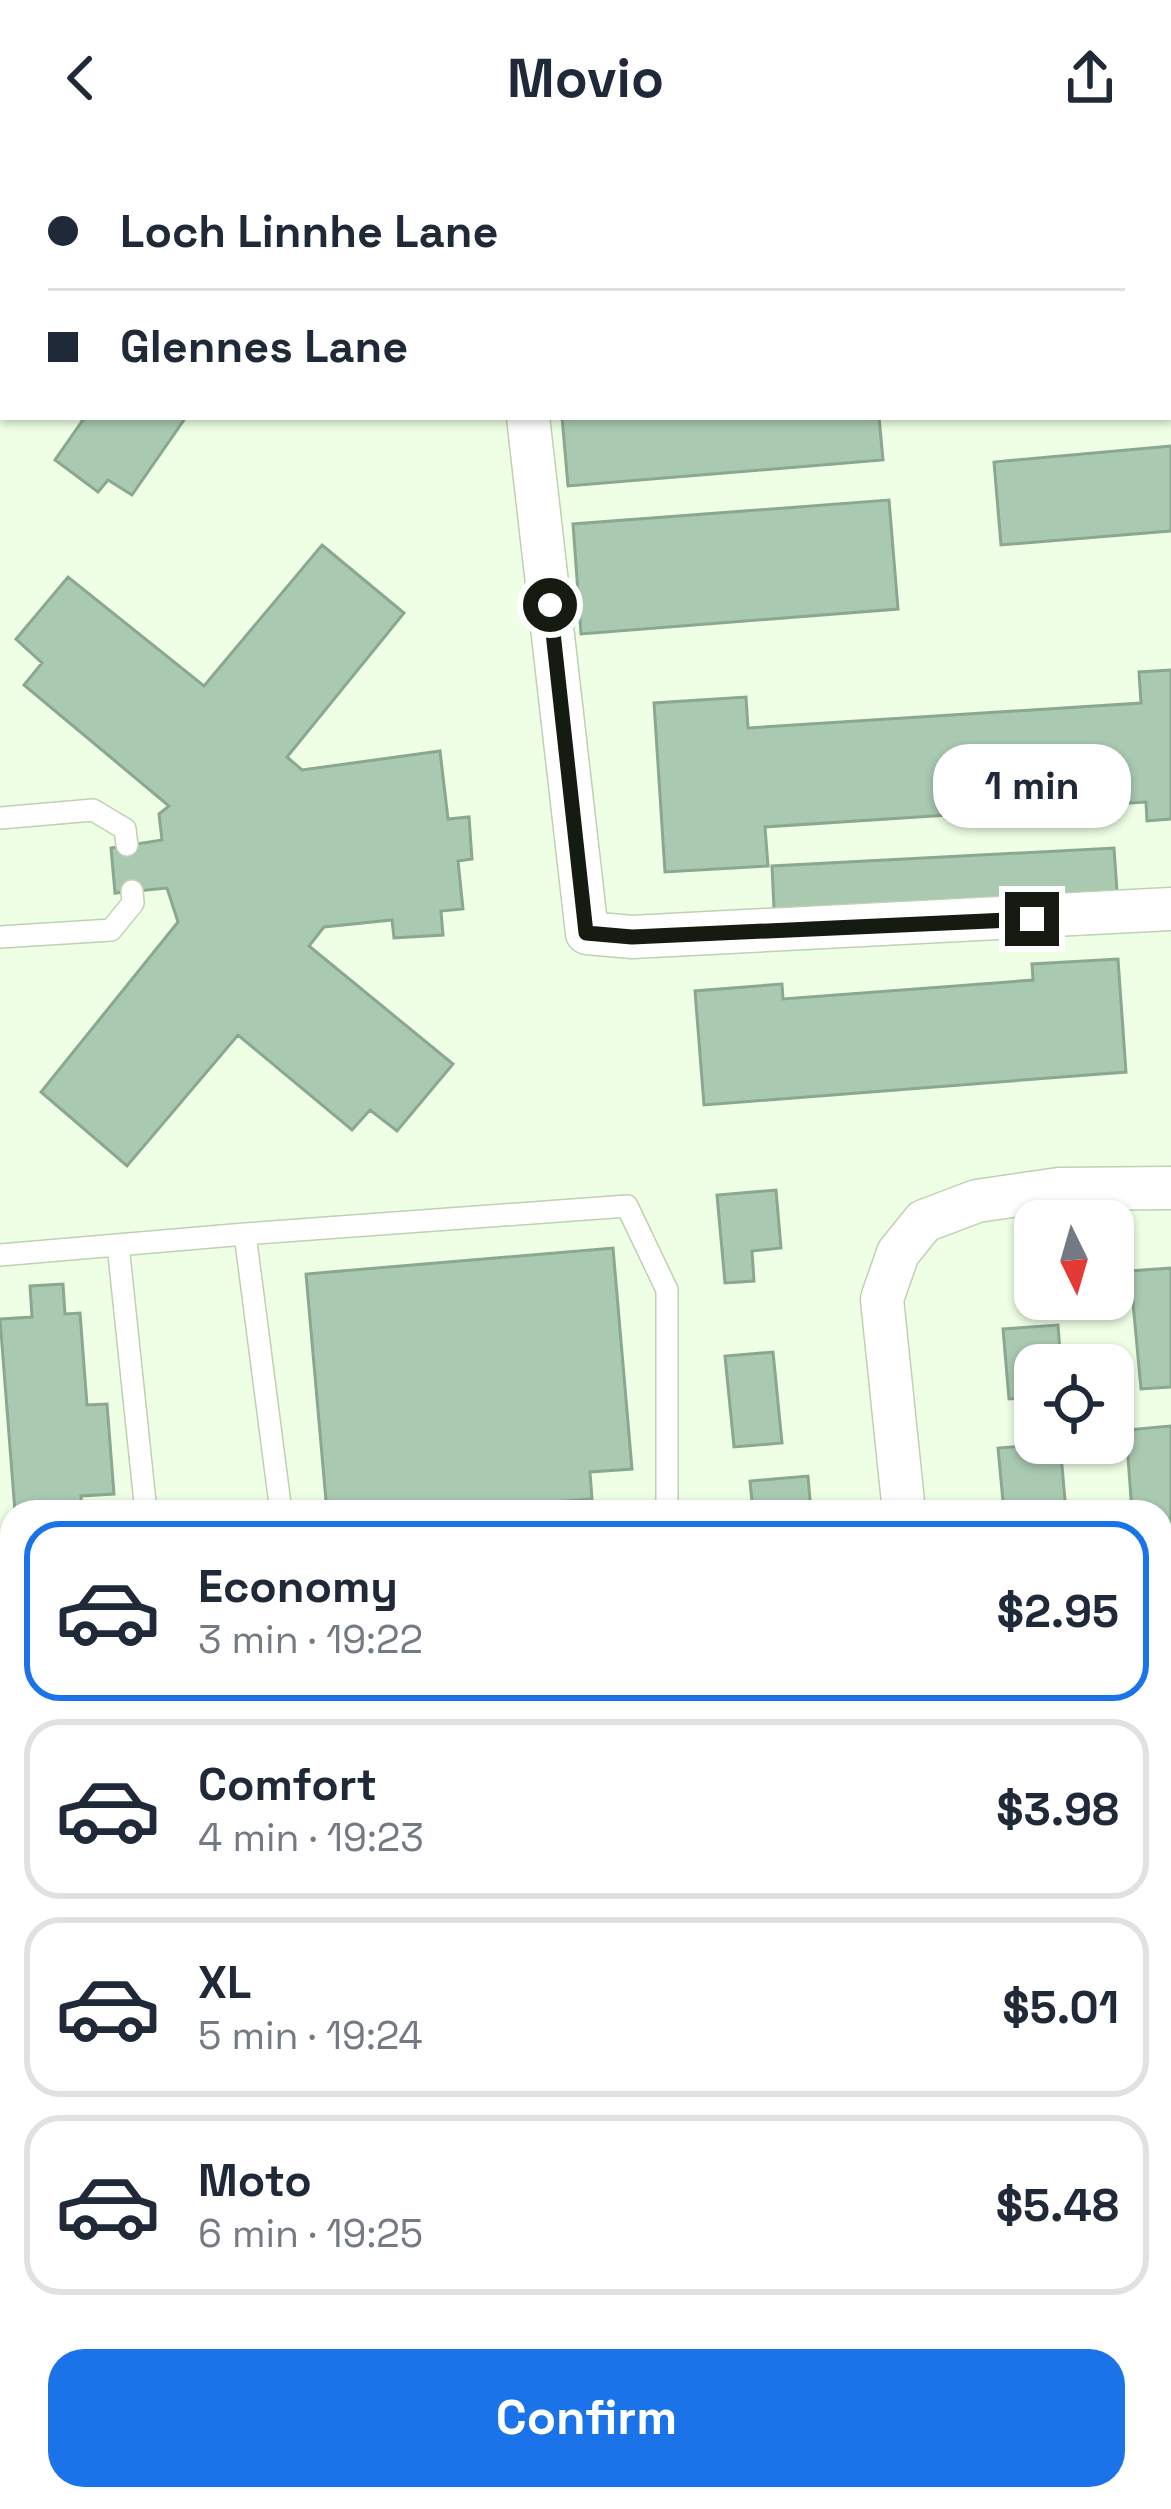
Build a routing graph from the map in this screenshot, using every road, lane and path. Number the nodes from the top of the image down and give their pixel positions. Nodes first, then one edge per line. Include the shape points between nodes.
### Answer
1 (528, 420) edge
2 (0, 818) edge
3 (128, 845) dead end
4 (132, 891) dead end
5 (1171, 909) edge
6 (0, 937) edge
7 (1171, 1188) edge
8 (245, 1234) junction
9 (118, 1245) junction
10 (0, 1255) edge
11 (145, 1500) edge
12 (279, 1500) edge
13 (667, 1500) edge
14 (903, 1500) edge

1 - 5 street via 586,933
2 - 3 lane via 93,810 125,829
4 - 6 lane via 133,903 111,930
7 - 14 street via 1059,1189 977,1201 925,1221 898,1253 882,1299
8 - 9 lane
8 - 12 lane
8 - 13 lane via 627,1206 667,1291
9 - 10 lane
9 - 11 lane

